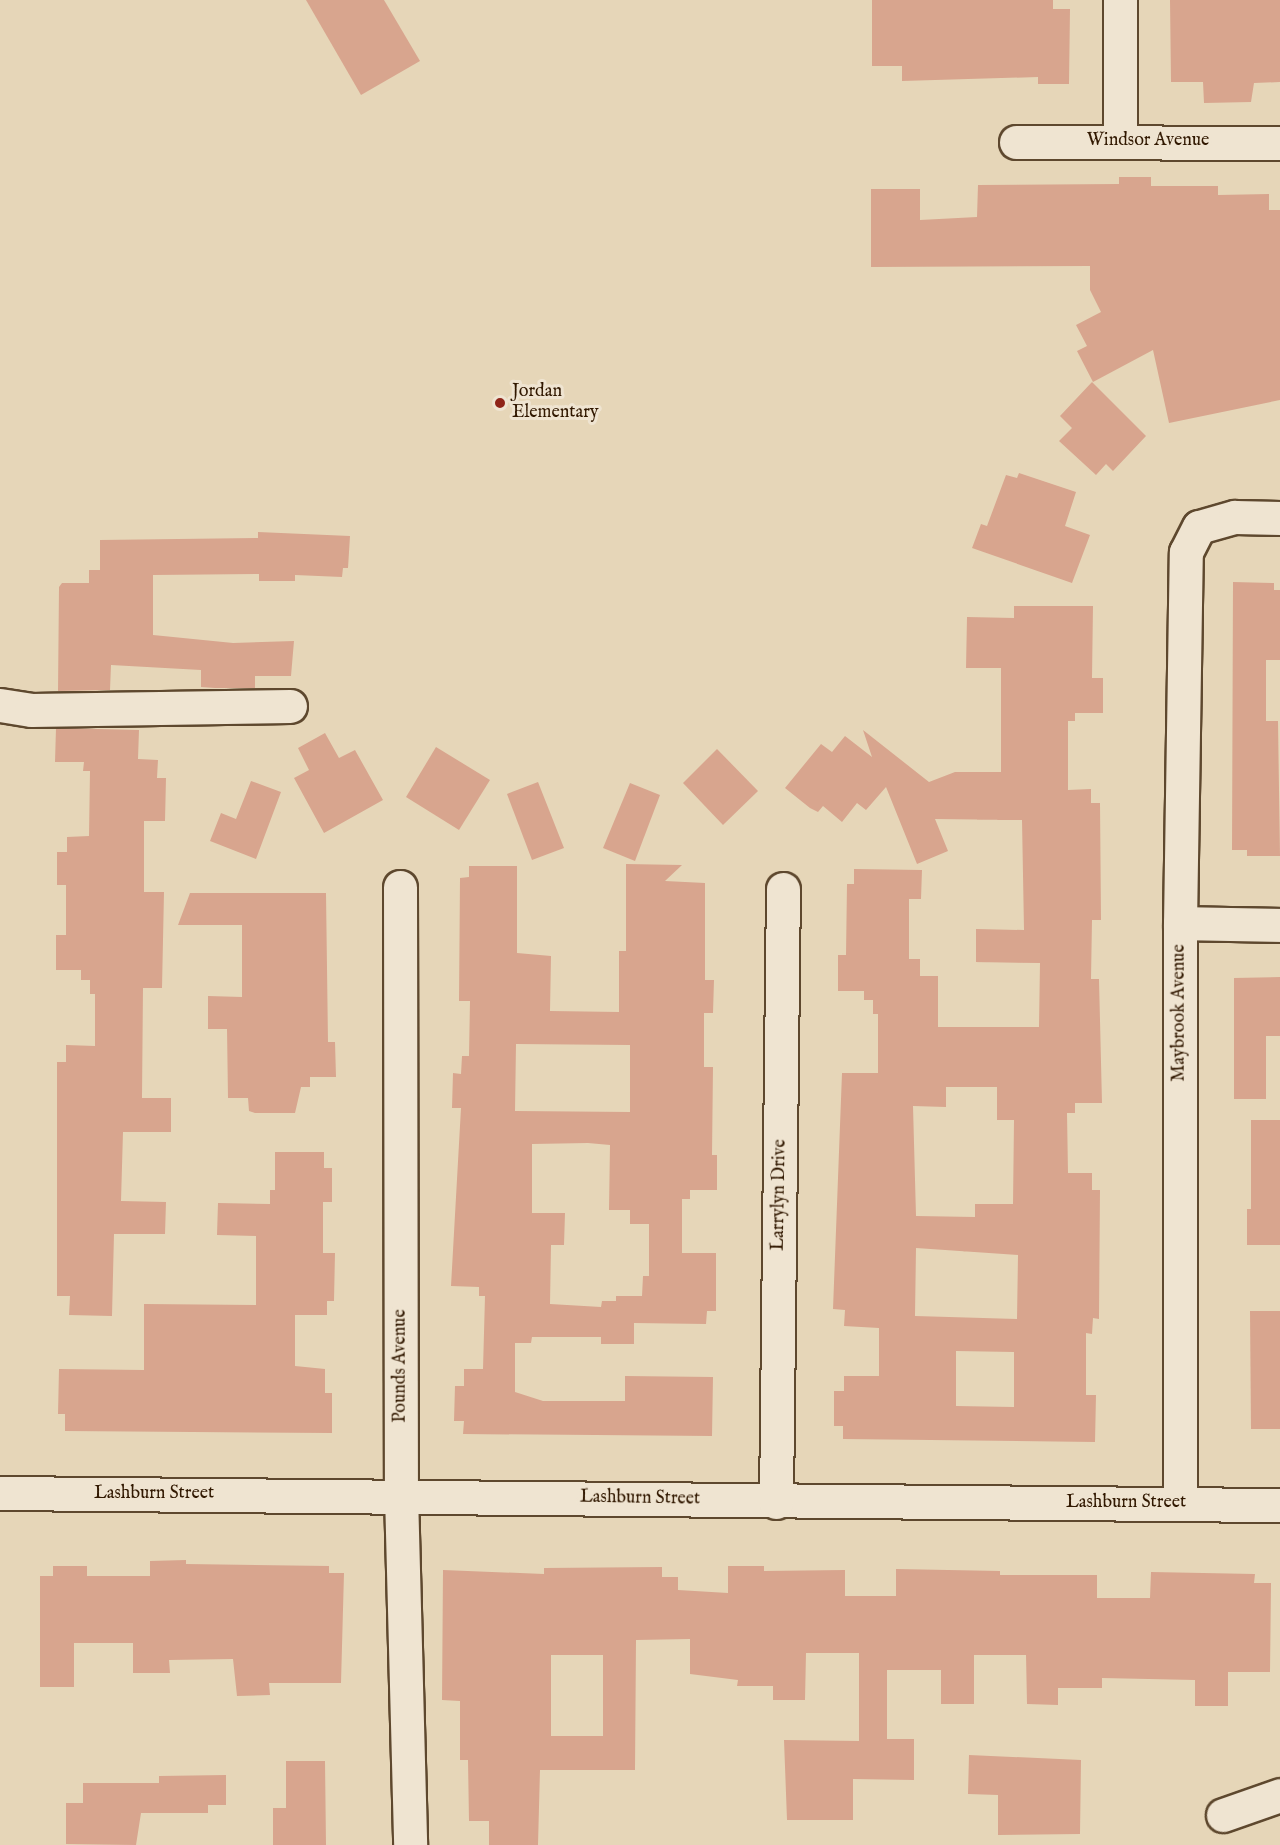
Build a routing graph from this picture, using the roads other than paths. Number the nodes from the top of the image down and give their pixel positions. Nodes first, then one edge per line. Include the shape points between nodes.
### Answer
1 (1120, 0) edge
2 (1120, 140) junction
3 (1016, 142) dead end
4 (1280, 143) edge
5 (1280, 518) edge
6 (0, 705) edge
7 (290, 706) dead end
8 (400, 887) dead end
9 (783, 889) dead end
10 (1180, 923) junction
11 (1280, 925) edge
12 (0, 1493) edge
13 (401, 1494) junction
14 (776, 1502) junction
15 (1180, 1503) junction
16 (1280, 1505) edge
17 (1280, 1795) edge
18 (1222, 1815) dead end
19 (410, 1845) edge

1 - 2 street
2 - 3 street, Windsor Avenue
2 - 4 street, Windsor Avenue
5 - 10 street, Maybrook Avenue via 1235,517 1199,527 1186,552
6 - 7 street via 31,710
8 - 13 street, Pounds Avenue
9 - 14 street, Larrylyn Drive
10 - 11 street
10 - 15 street, Maybrook Avenue
12 - 13 street, Lashburn Street
13 - 14 street, Lashburn Street
13 - 19 street, Pounds Avenue
14 - 15 street, Lashburn Street
15 - 16 street, Lashburn Street
17 - 18 street

